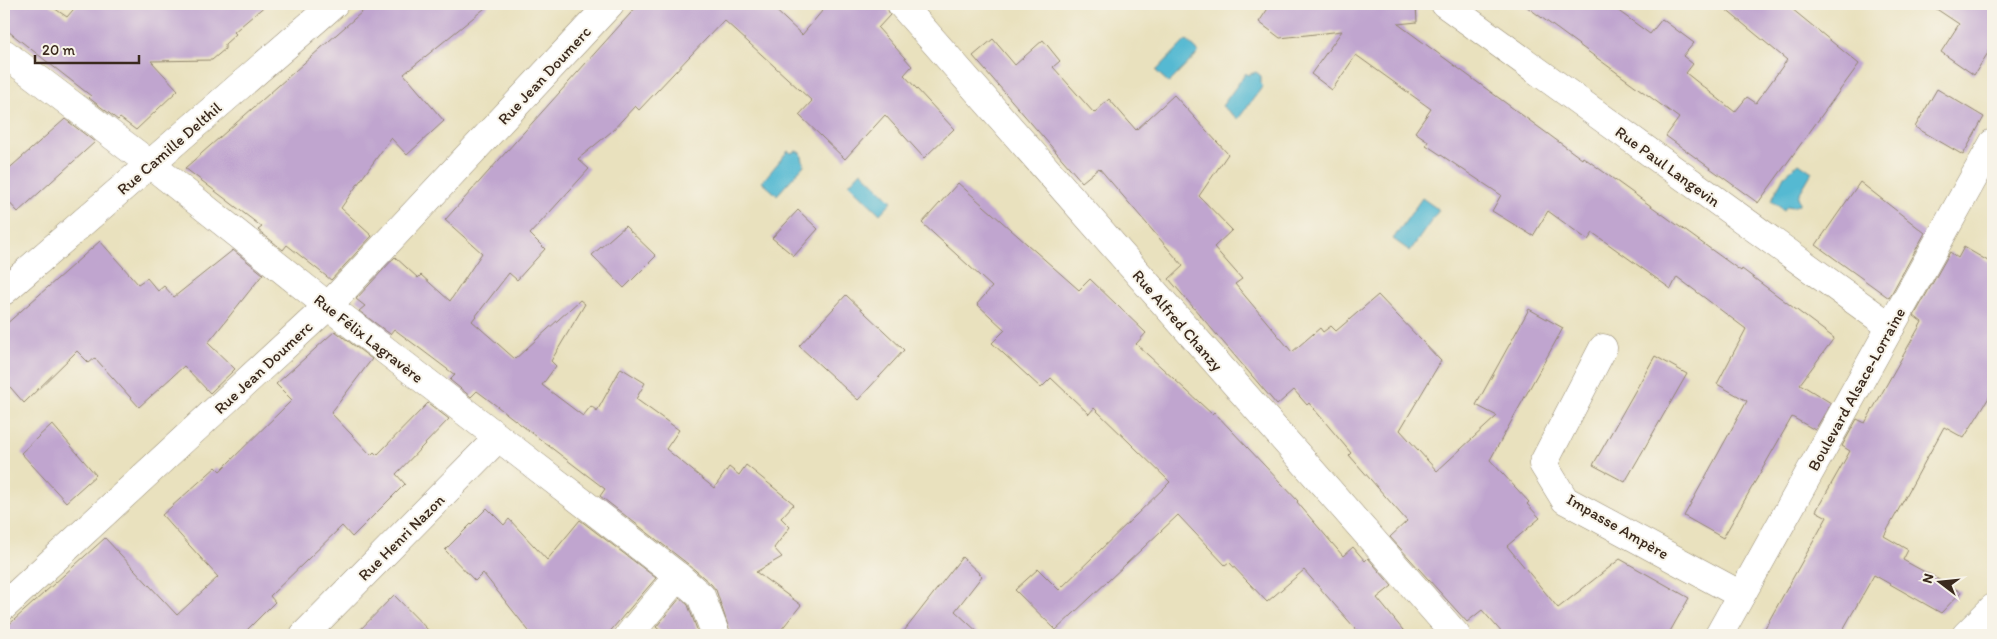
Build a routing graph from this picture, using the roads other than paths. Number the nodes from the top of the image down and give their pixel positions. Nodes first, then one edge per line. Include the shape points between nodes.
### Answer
1 (334, 4) edge
2 (610, 4) edge
3 (901, 4) edge
4 (1445, 4) edge
5 (4, 53) edge
6 (1993, 143) edge
7 (150, 164) junction
8 (4, 291) edge
9 (328, 306) junction
10 (1891, 326) junction
11 (1603, 348) dead end
12 (498, 438) junction
13 (678, 576) junction
14 (1741, 595) junction
15 (4, 606) edge
16 (1993, 608) edge
17 (304, 635) edge
18 (629, 635) edge
19 (716, 635) edge
20 (1456, 635) edge
21 (1719, 635) edge
22 (1966, 635) edge

1 - 7 street, Rue Camille Delthil
2 - 9 street, Rue Jean Doumerc
3 - 20 street, Rue Alfred Chanzy
4 - 10 street, Rue Paul Langevin
5 - 7 street, Rue Félix Lagravère
6 - 10 street, Boulevard Alsace-Lorraine
7 - 8 street, Rue Camille Delthil
7 - 9 street, Rue Félix Lagravère
9 - 12 street, Rue Félix Lagravère
9 - 15 street, Rue Jean Doumerc
10 - 14 street, Boulevard Alsace-Lorraine
11 - 14 street, Impasse Ampère via 1543,464 1565,500
12 - 13 street, Rue Félix Lagravère
12 - 17 street, Rue Henri Nazon
13 - 18 street
13 - 19 street, Rue Félix Lagravère via 701,596
14 - 21 street, Boulevard Alsace-Lorraine
16 - 22 street

